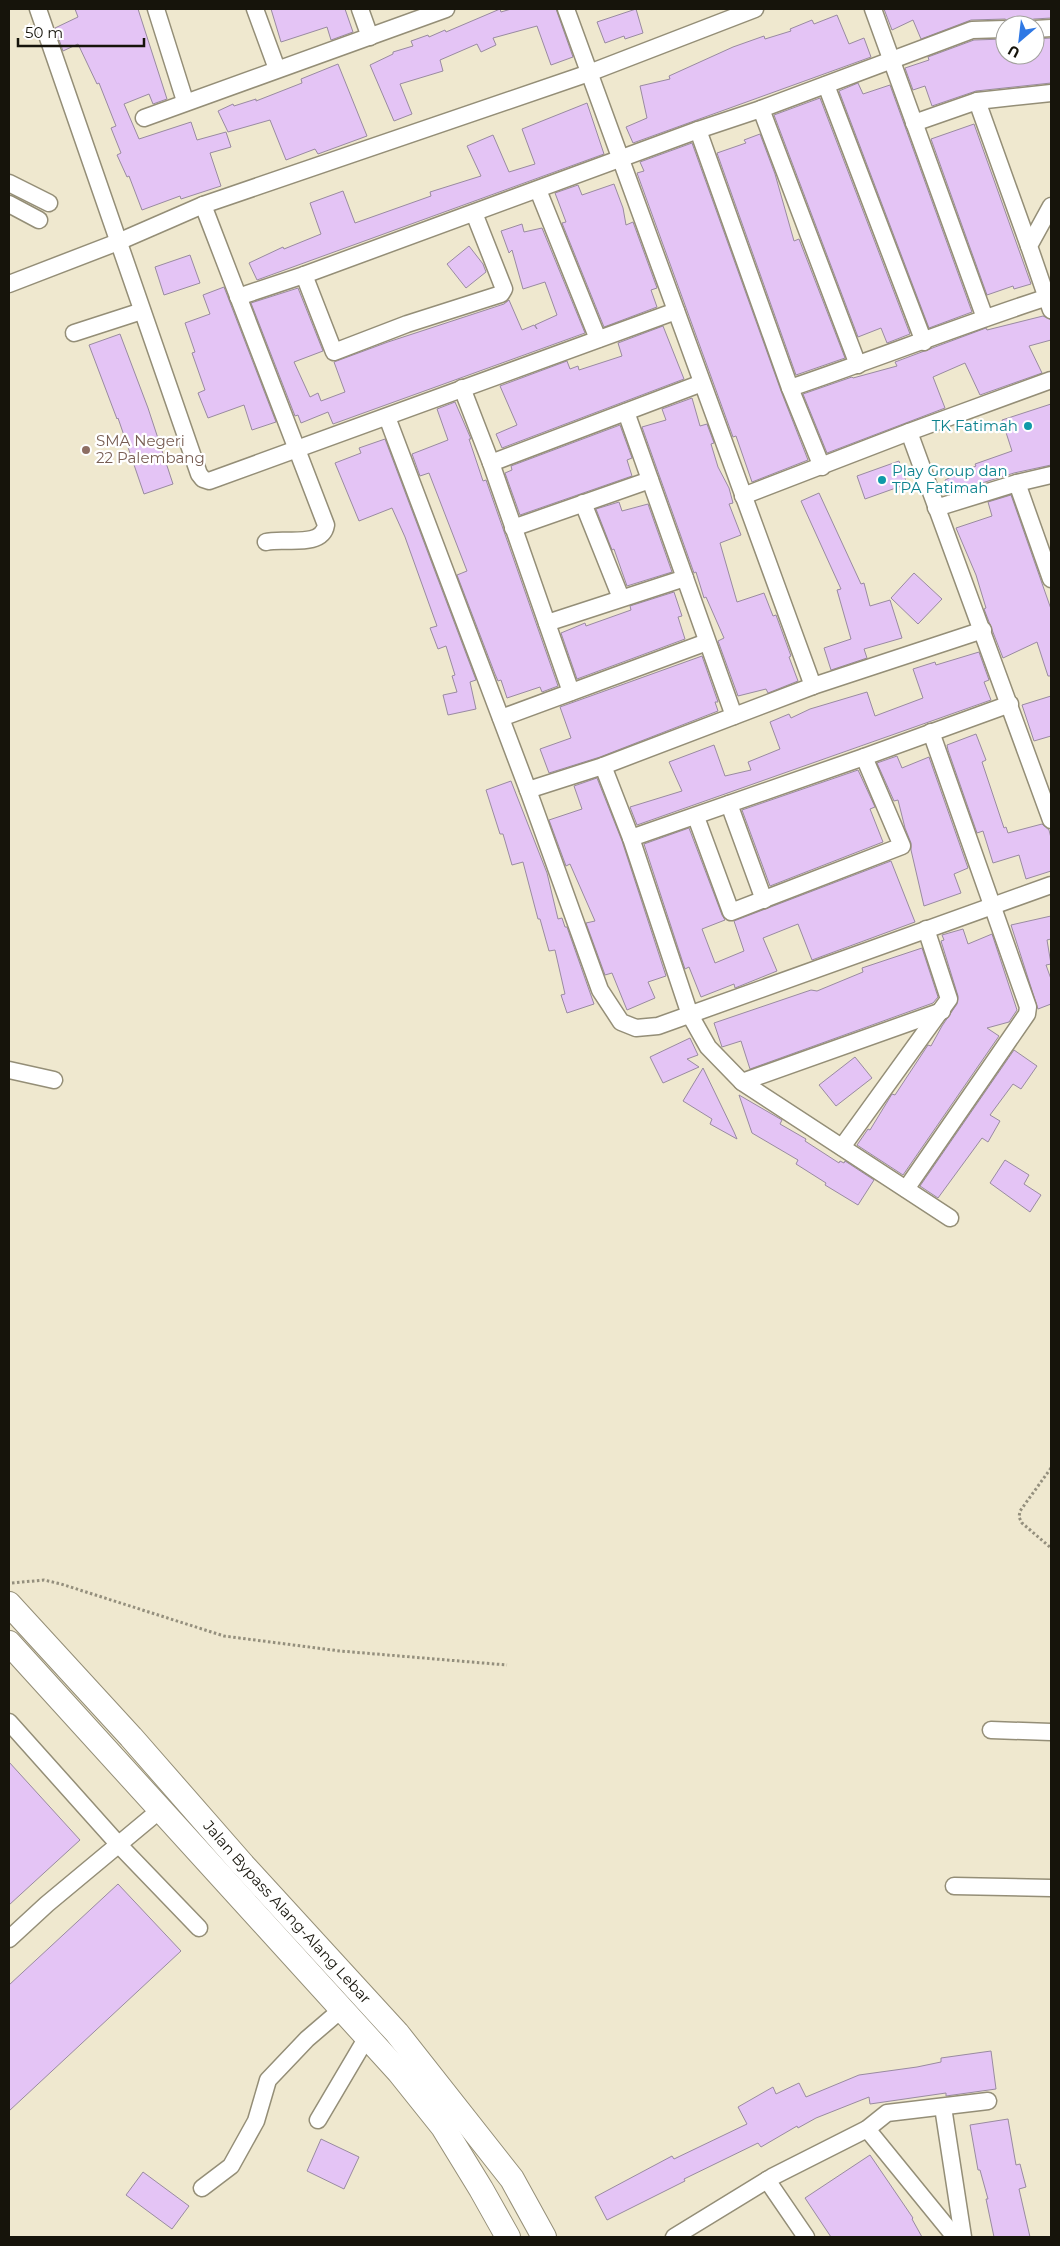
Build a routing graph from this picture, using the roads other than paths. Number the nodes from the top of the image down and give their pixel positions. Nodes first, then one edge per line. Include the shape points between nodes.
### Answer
1 (38, 9) edge
2 (156, 9) edge
3 (255, 9) edge
4 (360, 9) edge
5 (446, 9) edge
6 (566, 9) edge
7 (755, 9) edge
8 (873, 9) edge
9 (995, 30) edge
10 (370, 37) junction
11 (892, 60) junction
12 (277, 69) junction
13 (589, 72) junction
14 (826, 85) junction
15 (1051, 93) edge
16 (185, 101) junction
17 (977, 101) junction
18 (761, 109) junction
19 (144, 118) dead end
20 (914, 123) junction
21 (698, 130) junction
22 (620, 159) junction
23 (9, 183) edge
24 (538, 190) junction
25 (48, 203) dead end
26 (9, 204) edge
27 (203, 205) junction
28 (1051, 206) edge
29 (474, 213) junction
30 (40, 220) dead end
31 (118, 242) junction
32 (1028, 246) junction
33 (304, 275) junction
34 (9, 284) edge
35 (238, 297) junction
36 (1049, 304) edge
37 (142, 311) junction
38 (676, 311) junction
39 (985, 318) junction
40 (74, 333) dead end
41 (598, 339) junction
42 (924, 342) junction
43 (858, 365) junction
44 (1051, 380) edge
45 (702, 384) junction
46 (462, 388) junction
47 (790, 388) junction
48 (626, 412) junction
49 (387, 416) junction
50 (909, 432) junction
51 (297, 449) junction
52 (490, 463) junction
53 (822, 467) junction
54 (1051, 475) edge
55 (650, 480) junction
56 (1017, 483) junction
57 (743, 496) junction
58 (583, 504) junction
59 (936, 508) junction
60 (513, 528) junction
61 (266, 542) dead end
62 (1049, 569) edge
63 (685, 578) junction
64 (621, 598) junction
65 (547, 624) junction
66 (983, 630) junction
67 (707, 642) junction
68 (813, 686) junction
69 (571, 692) junction
70 (1010, 704) junction
71 (734, 716) junction
72 (501, 718) junction
73 (931, 732) junction
74 (864, 758) junction
75 (603, 766) junction
76 (528, 790) junction
77 (729, 804) junction
78 (696, 816) junction
79 (1051, 820) edge
80 (631, 838) junction
81 (1051, 885) edge
82 (764, 900) junction
83 (992, 906) junction
84 (926, 929) junction
85 (942, 1011) junction
86 (690, 1015) junction
87 (9, 1070) edge
88 (54, 1080) dead end
89 (742, 1082) junction
90 (842, 1148) junction
91 (906, 1189) junction
92 (950, 1218) dead end
93 (9, 1600) edge
94 (9, 1644) edge
95 (9, 1722) edge
96 (991, 1730) dead end
97 (1051, 1732) edge
98 (160, 1810) junction
99 (120, 1845) junction
100 (954, 1886) dead end
101 (1051, 1888) edge
102 (199, 1928) dead end
103 (9, 1939) edge
104 (342, 2009) junction
105 (367, 2036) junction
106 (988, 2102) dead end
107 (943, 2107) junction
108 (318, 2120) dead end
109 (867, 2129) junction
110 (767, 2180) junction
111 (202, 2188) dead end
112 (508, 2237) edge
113 (544, 2237) edge
114 (674, 2237) edge
115 (806, 2237) edge
116 (955, 2237) edge
117 (963, 2237) edge

1 - 31 street
2 - 16 street
3 - 12 street
4 - 10 street
5 - 10 street
6 - 13 street
7 - 13 street
8 - 11 street
9 - 11 street via 972,30
10 - 12 street
11 - 14 street
11 - 20 street
12 - 16 street
13 - 22 street
13 - 27 street
14 - 18 street
14 - 42 street
15 - 17 street
16 - 19 street
17 - 20 street
17 - 32 street
18 - 21 street
18 - 43 street
20 - 39 street
21 - 22 street
21 - 47 street
22 - 24 street
22 - 38 street
23 - 25 street
24 - 29 street
24 - 41 street
26 - 30 street
27 - 31 street
27 - 35 street
28 - 32 street
29 - 33 street
29 - 33 street via 504,289 501,294 407,324 334,352
31 - 34 street
31 - 37 street
32 - 36 street
33 - 35 street
35 - 51 street
36 - 39 street
37 - 40 street
37 - 51 street via 203,478 209,481
38 - 41 street
38 - 45 street
39 - 42 street
41 - 46 street
42 - 43 street
43 - 47 street
44 - 50 street
45 - 48 street
45 - 57 street
46 - 49 street
46 - 52 street
47 - 53 street
48 - 52 street
48 - 55 street
49 - 51 street
49 - 72 street
50 - 53 street
50 - 59 street
51 - 61 street via 326,528 321,535 309,540
52 - 60 street
53 - 57 street
54 - 56 street
55 - 58 street
55 - 63 street
56 - 59 street
56 - 62 street
57 - 68 street
58 - 60 street
58 - 64 street
59 - 66 street
60 - 65 street
63 - 64 street
63 - 67 street
64 - 65 street
65 - 69 street
66 - 68 street
66 - 70 street
67 - 69 street
67 - 71 street
68 - 71 street
69 - 72 street
70 - 73 street
70 - 79 street
71 - 75 street
72 - 76 street
73 - 74 street
73 - 83 street
74 - 77 street
74 - 82 street via 902,846
75 - 76 street
75 - 80 street
76 - 86 street via 600,990 612,1010 621,1022 636,1028 658,1026
77 - 78 street
77 - 82 street
78 - 80 street
78 - 82 street via 731,912
80 - 86 street
81 - 83 street
83 - 84 street
83 - 91 street via 1028,1007 1027,1014
84 - 85 street via 949,999
84 - 86 street
85 - 89 street
85 - 90 street
86 - 89 street via 708,1047
87 - 88 street
89 - 90 street
90 - 91 street
91 - 92 street
93 - 113 highway, Jalan Bypass Alang-Alang Lebar via 397,2034 512,2179
94 - 98 highway, Jalan Bypass Alang-Alang Lebar
95 - 99 street
96 - 97 street
98 - 99 street
98 - 104 highway, Jalan Bypass Alang-Alang Lebar
99 - 102 street
99 - 103 street
100 - 101 street
104 - 105 highway, Jalan Bypass Alang-Alang Lebar
104 - 111 street via 307,2038 268,2080 256,2121 231,2166
105 - 108 street
105 - 112 highway, Jalan Bypass Alang-Alang Lebar via 443,2127
106 - 107 street
107 - 109 street via 887,2113
107 - 117 street
109 - 110 street
109 - 116 street
110 - 114 street
110 - 115 street

